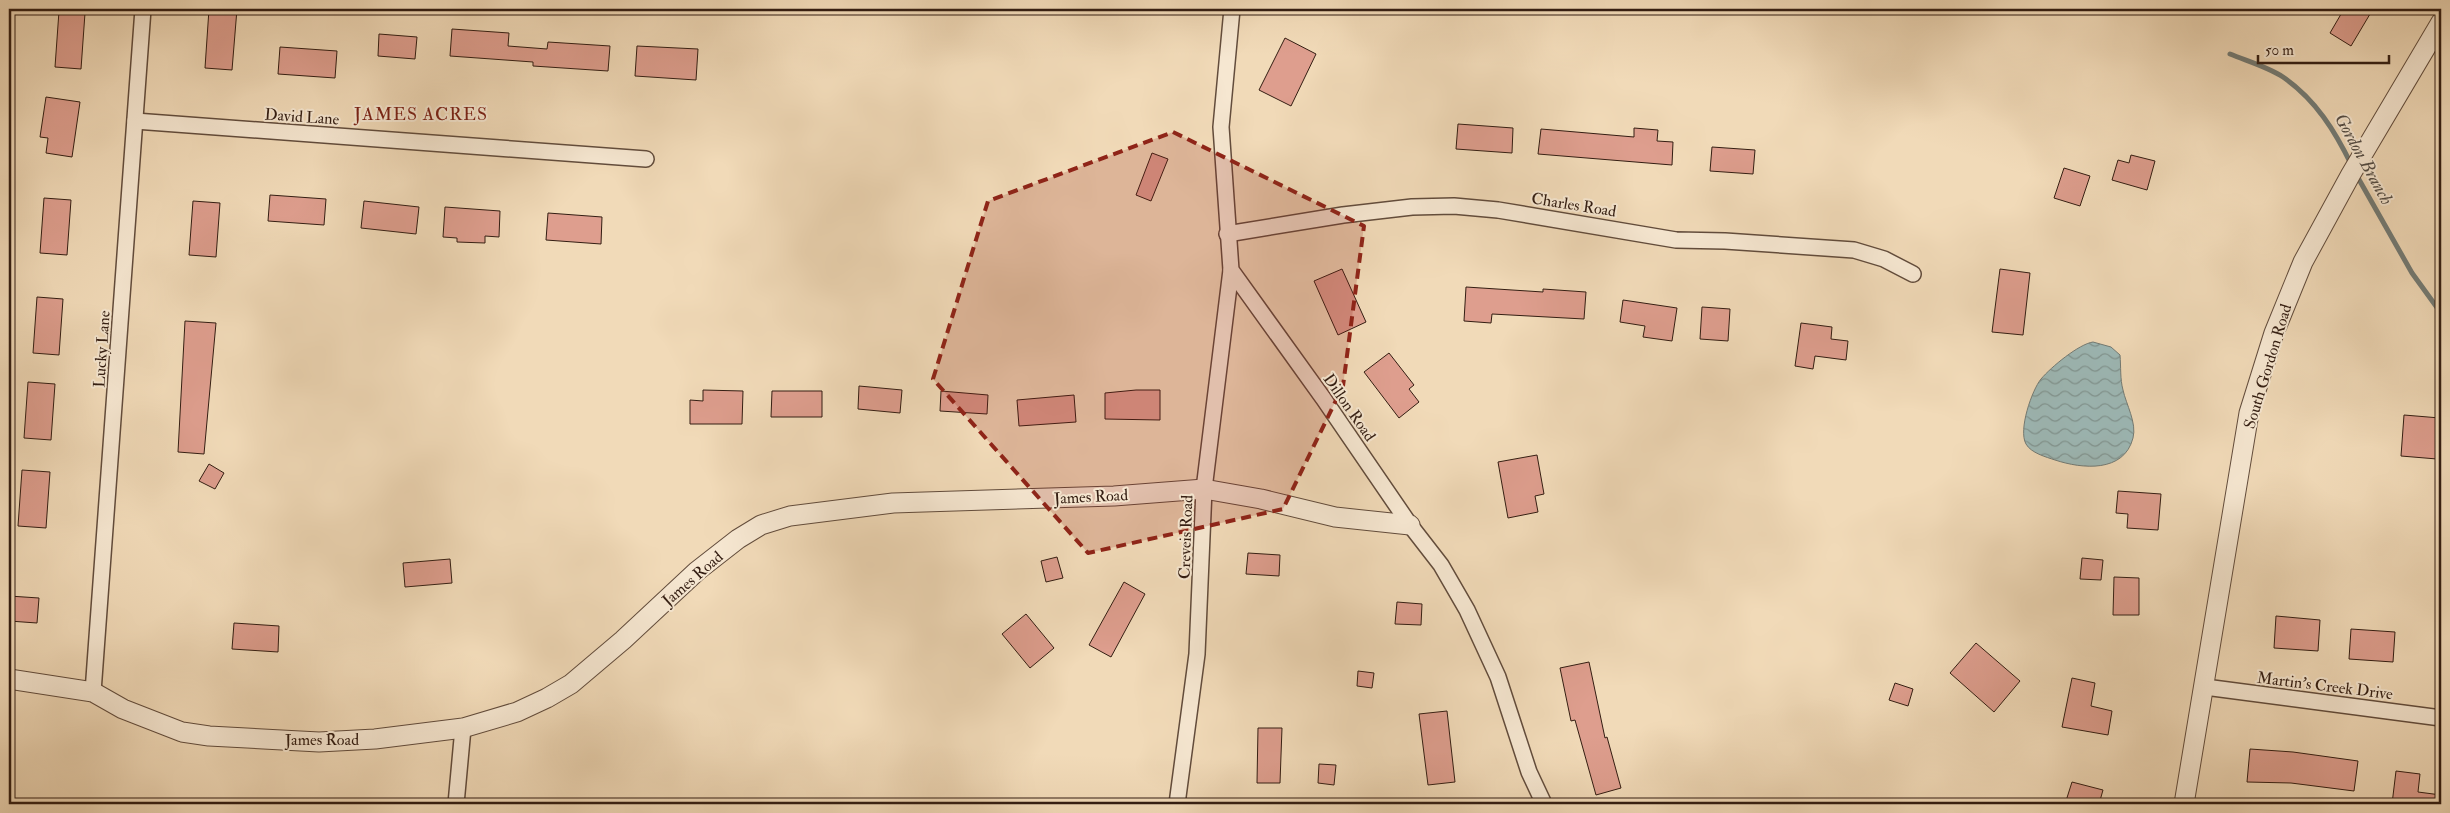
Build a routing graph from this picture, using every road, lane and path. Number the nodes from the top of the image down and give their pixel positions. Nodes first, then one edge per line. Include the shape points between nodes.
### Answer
1 (143, 9) edge
2 (1232, 9) edge
3 (2441, 22) edge
4 (135, 122) junction
5 (646, 159) dead end
6 (1227, 234) junction
7 (1231, 270) junction
8 (1913, 274) dead end
9 (1204, 489) junction
10 (1410, 525) junction
11 (9, 679) edge
12 (2205, 688) junction
13 (93, 692) junction
14 (2441, 718) edge
15 (463, 728) junction
16 (456, 804) edge
17 (1178, 804) edge
18 (1544, 804) edge
19 (2184, 804) edge

1 - 4 street, Lucky Lane
2 - 6 street, Dillon Road via 1220,127
3 - 12 street, South Gordon Road via 2303,262 2274,333 2249,413
4 - 5 street, David Lane
4 - 13 street, Lucky Lane
6 - 7 street, Dillon Road
6 - 8 street, Charles Road via 1343,215 1454,206 1498,210 1676,240 1854,250 1884,259
7 - 9 street, Creveis Road
7 - 10 street, Dillon Road
9 - 10 street, James Road via 1335,517
9 - 15 street, James Road via 1114,496 893,503 790,516 761,525 697,571 624,640 571,684 517,712
9 - 17 street, Creveis Road via 1197,654
10 - 18 street, Dillon Road via 1441,565 1467,610 1498,677 1529,772
11 - 13 street, James Road
12 - 14 street, Martin's Creek Drive
12 - 19 street, South Gordon Road
13 - 15 street, James Road via 149,720 182,732 209,736 319,742
15 - 16 street

